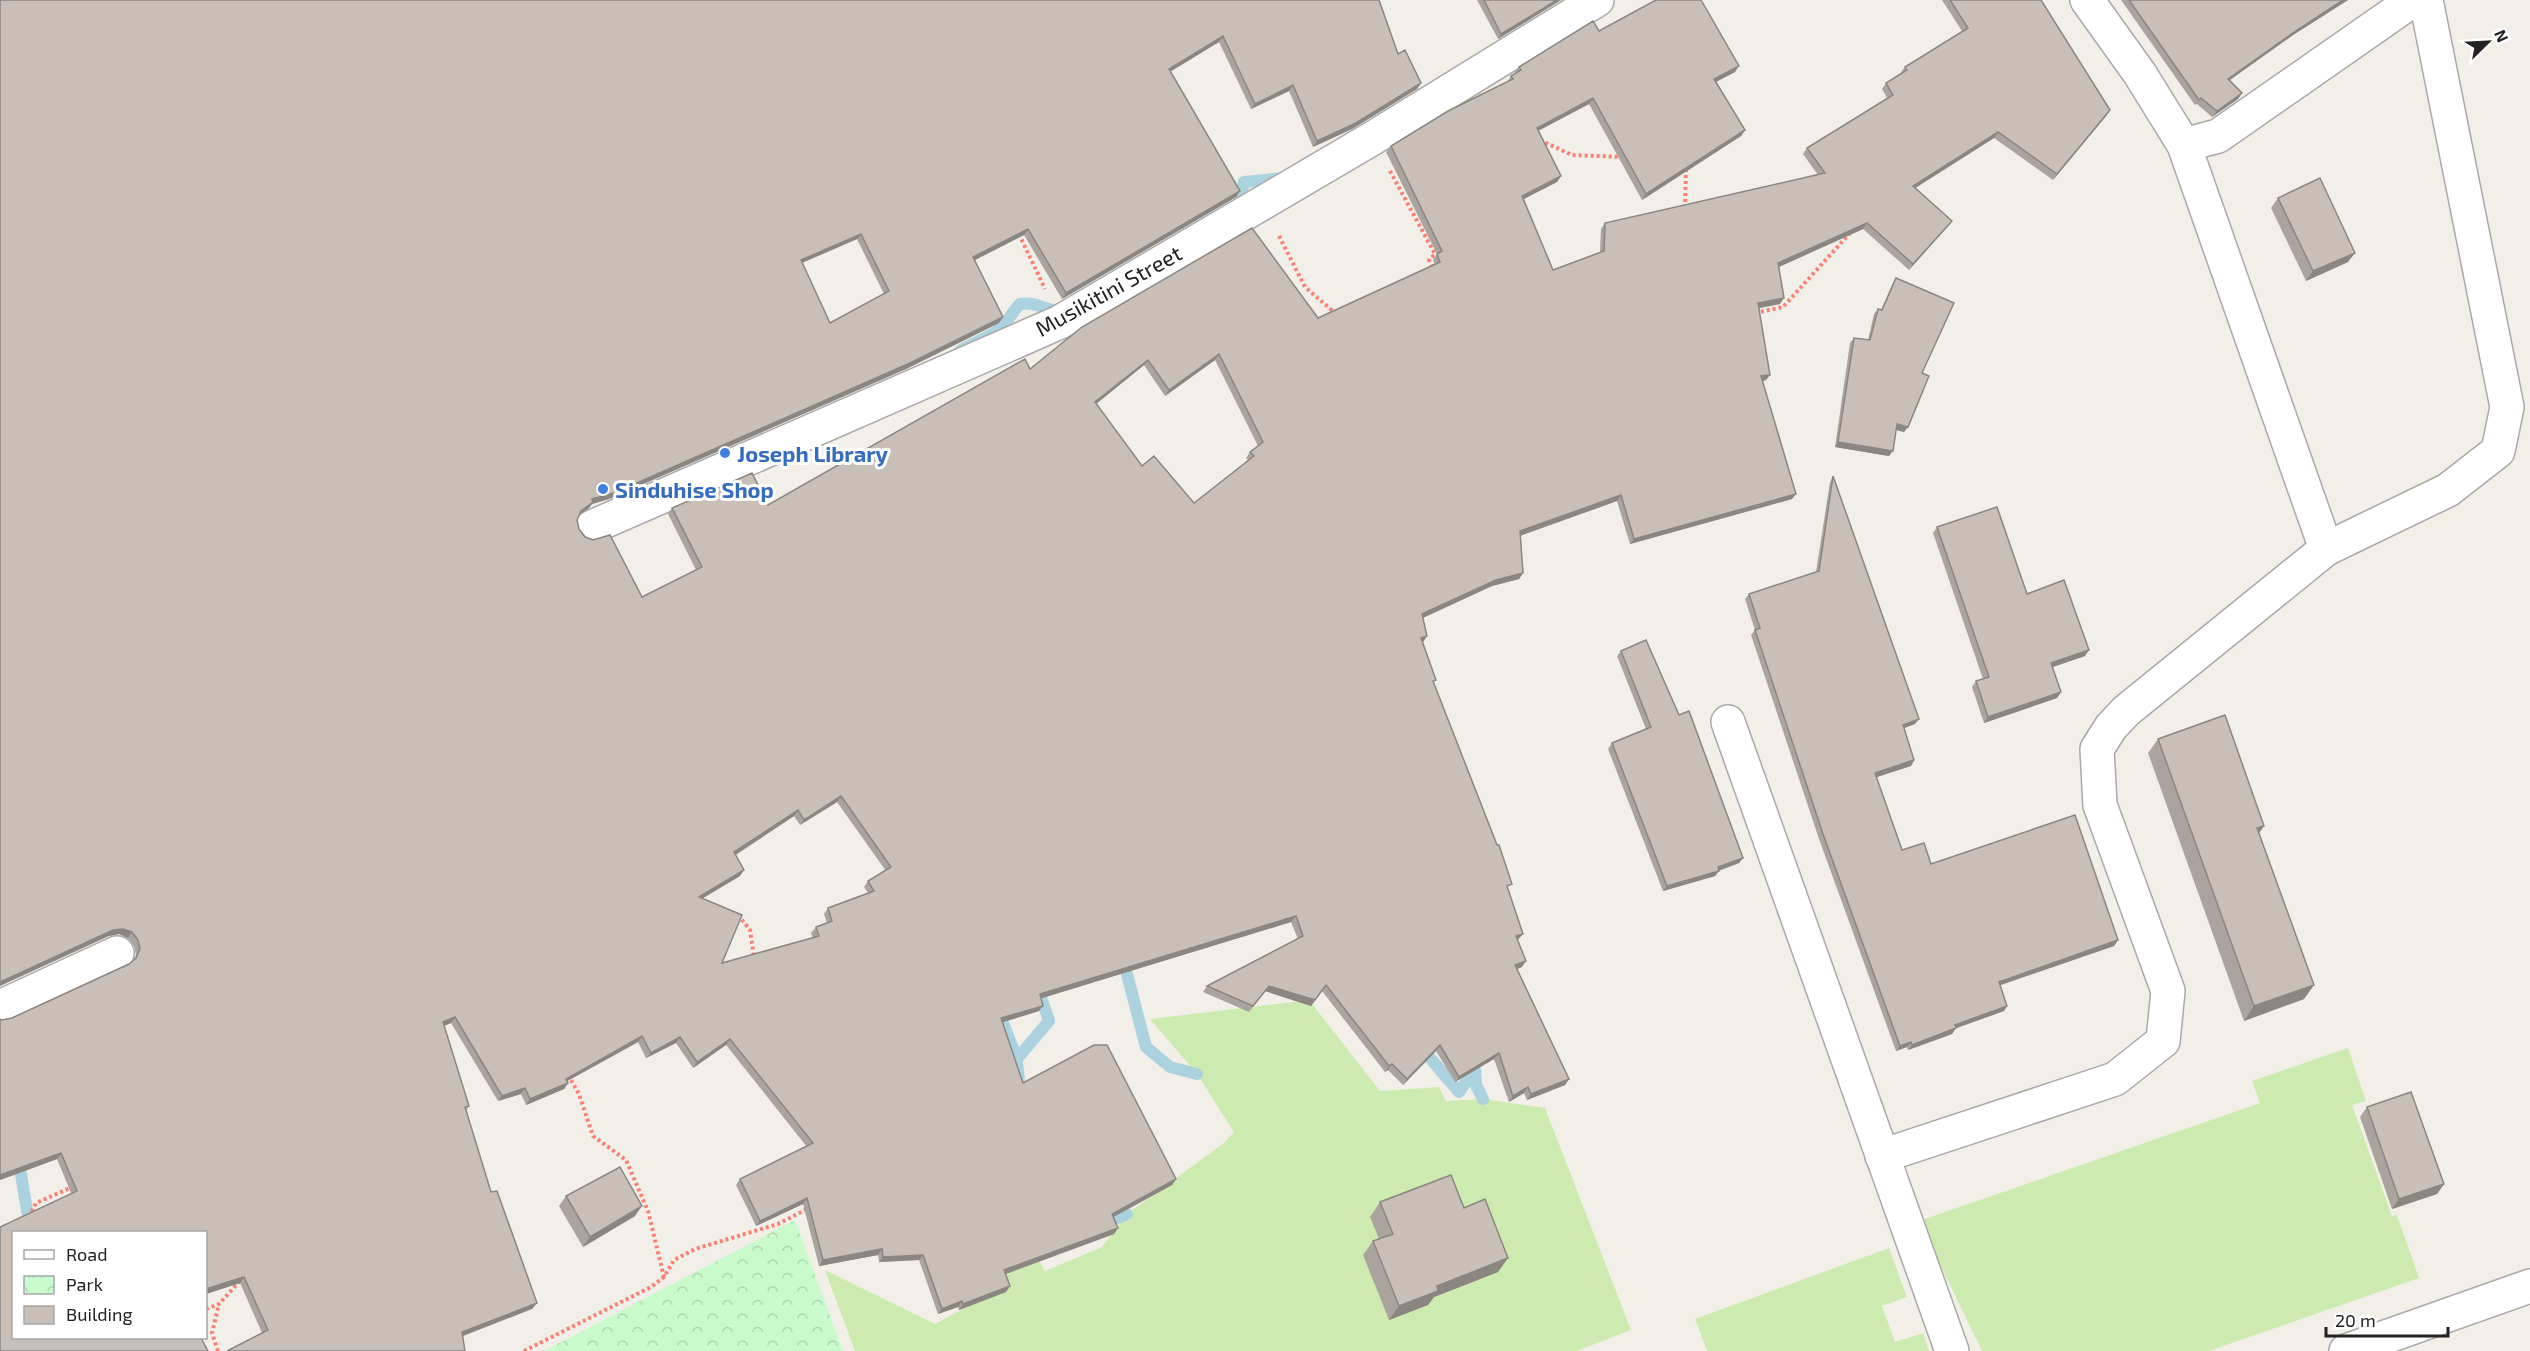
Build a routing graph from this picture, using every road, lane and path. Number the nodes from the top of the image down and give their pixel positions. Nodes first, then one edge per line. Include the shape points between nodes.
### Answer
1 (1598, 0) edge
2 (2087, 0) edge
3 (2413, 0) edge
4 (2426, 0) edge
5 (1534, 137) edge
6 (1373, 138) junction
7 (2184, 145) junction
8 (1630, 157) edge
9 (1686, 164) edge
10 (1262, 204) junction
11 (1686, 212) edge
12 (1017, 228) edge
13 (1853, 230) edge
14 (1436, 276) edge
15 (1752, 314) edge
16 (1060, 322) junction
17 (1342, 322) edge
18 (592, 527) dead end
19 (2326, 549) junction
20 (1728, 722) dead end
21 (735, 914) edge
22 (117, 953) dead end
23 (755, 960) edge
24 (0, 1007) edge
25 (563, 1066) edge
26 (1882, 1156) junction
27 (74, 1186) edge
28 (819, 1201) edge
29 (29, 1222) edge
30 (246, 1274) edge
31 (664, 1277) junction
32 (2530, 1286) edge
33 (219, 1304) junction
34 (207, 1309) edge
35 (218, 1351) edge
36 (524, 1351) edge
37 (1952, 1351) edge
38 (2346, 1351) edge

1 - 6 street, Musikitini Street
2 - 7 street
3 - 7 street via 2254,114 2218,136
4 - 19 street via 2507,407 2498,452 2448,490
5 - 8 path via 1572,155
6 - 10 street, Musikitini Street
6 - 14 path via 1435,254 1429,260
7 - 19 street
9 - 11 path
10 - 16 street, Musikitini Street
10 - 17 path via 1305,287
12 - 16 path
13 - 15 path via 1783,307
16 - 18 street, Musikitini Street
19 - 26 street via 2126,711 2097,748 2100,805 2168,991 2163,1041 2115,1079
20 - 26 street
21 - 23 path via 750,930
22 - 24 street
25 - 31 path via 579,1094 593,1136 626,1160 648,1211
26 - 37 street
27 - 29 path via 36,1203 29,1212
28 - 31 path via 778,1224 695,1249 674,1260
30 - 33 path
31 - 36 path
32 - 38 street
33 - 34 path
33 - 35 path via 212,1333

